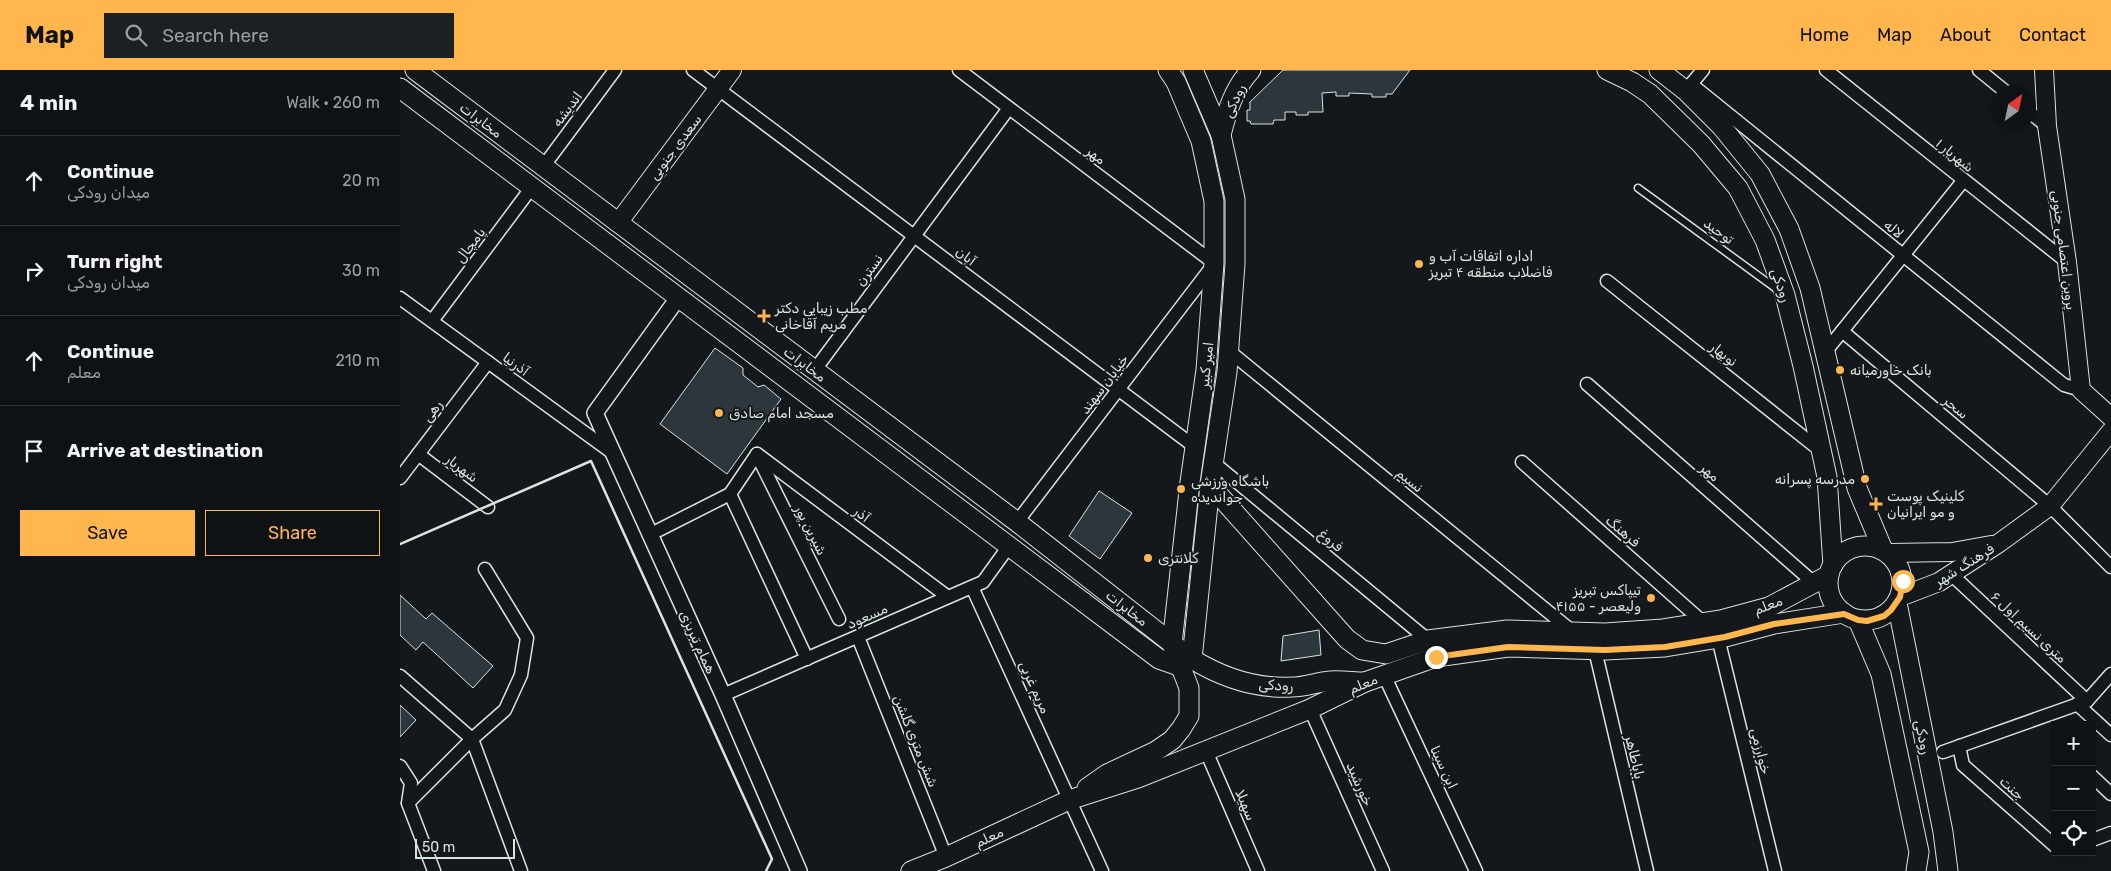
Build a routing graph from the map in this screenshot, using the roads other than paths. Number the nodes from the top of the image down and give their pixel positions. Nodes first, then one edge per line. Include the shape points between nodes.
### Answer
1 (415, 70) edge
2 (615, 70) edge
3 (693, 70) edge
4 (732, 70) edge
5 (959, 70) edge
6 (1168, 70) edge
7 (1193, 70) edge
8 (1251, 70) edge
9 (1606, 70) edge
10 (1703, 70) edge
11 (1826, 70) edge
12 (1979, 70) edge
13 (2044, 70) edge
14 (1662, 72) edge
15 (1997, 85) edge
16 (400, 88) edge
17 (1689, 88) junction
18 (718, 89) junction
19 (1650, 94) junction
20 (1009, 108) junction
21 (2036, 117) edge
22 (2047, 126) junction
23 (1221, 135) junction
24 (543, 167) junction
25 (1963, 181) junction
26 (532, 187) junction
27 (1638, 188) dead end
28 (618, 223) junction
29 (913, 235) junction
30 (1903, 256) junction
31 (2067, 262) junction
32 (1214, 263) junction
33 (1235, 264) junction
34 (1802, 266) junction
35 (1777, 272) junction
36 (1607, 281) dead end
37 (1785, 295) junction
38 (400, 298) edge
39 (678, 298) junction
40 (432, 321) junction
41 (1842, 332) junction
42 (1229, 351) junction
43 (1826, 351) junction
44 (488, 362) junction
45 (814, 371) junction
46 (1586, 384) dead end
47 (1118, 389) junction
48 (2081, 390) junction
49 (866, 410) junction
50 (2111, 416) edge
51 (854, 430) junction
52 (2111, 431) edge
53 (1195, 447) junction
54 (1821, 451) junction
55 (418, 454) junction
56 (614, 454) junction
57 (757, 454) junction
58 (1522, 462) dead end
59 (1214, 463) junction
60 (400, 478) edge
61 (1190, 482) junction
62 (1210, 485) junction
63 (730, 494) junction
64 (2050, 506) junction
65 (488, 507) dead end
66 (1017, 522) junction
67 (649, 535) junction
68 (1999, 543) junction
69 (1009, 546) junction
70 (1885, 552) junction
71 (2111, 567) edge
72 (485, 569) dead end
73 (1825, 574) junction
74 (1951, 574) junction
75 (972, 587) junction
76 (948, 597) junction
77 (1899, 600) junction
78 (1851, 617) junction
79 (839, 619) dead end
80 (1704, 623) junction
81 (1573, 632) junction
82 (858, 637) junction
83 (1718, 638) junction
84 (1428, 640) junction
85 (1172, 644) junction
86 (1595, 650) junction
87 (807, 659) junction
88 (1186, 663) junction
89 (2111, 674) edge
90 (1384, 675) junction
91 (400, 676) edge
92 (1365, 682) junction
93 (722, 695) junction
94 (2082, 703) junction
95 (1310, 709) junction
96 (2111, 734) edge
97 (472, 739) junction
98 (1959, 746) junction
99 (1206, 751) junction
100 (1943, 752) dead end
101 (400, 766) edge
102 (2096, 780) edge
103 (2111, 794) edge
104 (1069, 800) junction
105 (408, 803) junction
106 (2111, 833) edge
107 (2096, 839) edge
108 (2051, 842) edge
109 (946, 857) junction
110 (434, 871) edge
111 (521, 871) edge
112 (799, 871) edge
113 (911, 871) edge
114 (1102, 871) edge
115 (1258, 871) edge
116 (1383, 871) edge
117 (1476, 871) edge
118 (1647, 871) edge
119 (1775, 871) edge
120 (1916, 871) edge
121 (1948, 871) edge

1 - 24 main road, مخابرات
2 - 24 street, اندیشه
3 - 18 street, آبان
4 - 18 main road, سعدى جنوبی
5 - 20 street, مهر
6 - 32 main road, امیر کبیر via 1201,141 1214,201
7 - 23 main road, امیر کبیر
8 - 23 main road, رودکى via 1229,104
9 - 19 main road, رودکى
10 - 17 street
11 - 25 street, شهریار ۱
12 - 15 street
13 - 22 main road, پروین اعتصامی جنوبی
14 - 17 main road, رودکى
14 - 19 main road
16 - 26 main road, مخابرات
17 - 30 street, لاله
17 - 34 main road, رودکى via 1760,174 1789,229
18 - 28 main road, سعدى جنوبی
18 - 29 street, آبان
19 - 35 main road, رودکى via 1701,144 1738,188 1765,240
20 - 29 street, نسترن
20 - 32 street, مهر
21 - 22 street
22 - 31 main road, پروین اعتصامی جنوبی
23 - 33 main road, امیر کبیر via 1235,199
24 - 28 main road, مخابرات
25 - 30 street
25 - 31 street, شهریار ۱
26 - 39 main road, مخابرات
26 - 40 street, پامچال
27 - 37 lane, توحید
28 - 45 main road, مخابرات
29 - 45 street, نسترن
29 - 47 street, آبان
30 - 41 street
30 - 48 street, لاله via 2064,385
31 - 48 main road, پروین اعتصامی جنوبی
32 - 33 street
32 - 47 street, خیابان سهند
32 - 53 main road, امیر کبیر via 1206,370
33 - 42 main road, امیر کبیر
34 - 35 main road
34 - 43 main road, رودکى
35 - 37 main road, رودکى
36 - 54 street, نوبهار
37 - 54 main road, رودکى
38 - 40 street, آذرنیا
39 - 51 main road, مخابرات
39 - 56 street, همام تبریزی via 595,413
40 - 44 street, آذرنیا
41 - 43 street
41 - 64 street, سحر
42 - 59 main road, امیر کبیر
42 - 81 street, نسیم
43 - 70 main road, رودکى via 1857,488
44 - 55 street, رهی
44 - 56 street, آذرنیا
45 - 49 main road, مخابرات
46 - 73 street, مهر
47 - 53 street, آبان
47 - 66 street, خیابان سهند
48 - 50 main road
49 - 51 main road
49 - 66 main road, مخابرات
51 - 69 main road, مخابرات
52 - 64 main road, فرهنگ شهر
53 - 61 main road, امیر کبیر
54 - 73 main road, رودکى via 1827,477
55 - 60 street, رهی
55 - 65 street, شهریار
56 - 67 street, همام تبریزی
57 - 63 street
57 - 76 street, آذر
57 - 79 street, شیرین پور
58 - 80 street, فرهنگ
59 - 62 main road, امیر کبیر
59 - 84 street, فروغ
61 - 62 main road
61 - 85 main road, امیر کبیر
62 - 84 main road, معلم via 1347,639 1362,650 1386,654
62 - 88 main road, امیر کبیر
63 - 67 street
63 - 87 street
64 - 68 main road, فرهنگ شهر
64 - 71 street, سحر
66 - 85 main road, مخابرات
67 - 93 street, همام تبریزی
68 - 70 main road via 1952,552
68 - 74 main road, فرهنگ شهر
69 - 75 street, مسعود via 983,582
69 - 88 main road, مخابرات via 1159,659
70 - 73 main road via 1874,546 1855,547 1838,557
70 - 77 main road via 1894,559 1902,573 1903,589
72 - 97 street via 527,638 521,675 505,710
73 - 78 main road via 1837,608
73 - 80 main road, معلم via 1769,607
74 - 77 main road, فرهنگ شهر
74 - 94 street, ۶ متری نسیم اول
75 - 76 street, مسعود
75 - 104 street, مریم غربی
76 - 82 street, مسعود
77 - 78 main road via 1884,616 1867,621
77 - 121 main road, رودکی
78 - 83 main road, معلم via 1774,624
78 - 120 main road, رودکی via 1880,674 1919,852
80 - 81 main road, معلم via 1605,633
81 - 84 main road, معلم via 1507,630
82 - 87 street, مسعود
82 - 109 street, شش متری گلشن
83 - 86 main road, معلم via 1665,647
83 - 119 street, خوارزمی
85 - 88 main road, مخابرات
86 - 90 main road, معلم via 1508,647 1472,651 1436,657
86 - 118 street, باباطاهر
87 - 93 street, مسعود
88 - 92 main road, رودکی via 1266,687 1294,687 1331,681
88 - 104 main road via 1189,716 1181,730 1156,751 1107,774
89 - 94 street
90 - 92 main road, معلم
90 - 117 street, ابن سینا
91 - 97 street
92 - 95 main road, معلم
93 - 112 street, همام تبریزی
94 - 96 street, ۶ متری نسیم اول
94 - 98 street
95 - 99 main road, معلم
95 - 116 street, خورشید
97 - 105 street
97 - 111 street
98 - 100 street
98 - 108 street, جنت via 1963,765
99 - 104 main road, معلم via 1138,778
99 - 115 street, سهیلا
101 - 105 street via 411,783
102 - 103 street
104 - 109 main road, معلم
104 - 114 street, مریم غربی
105 - 110 street
106 - 107 street
109 - 113 main road, معلم

